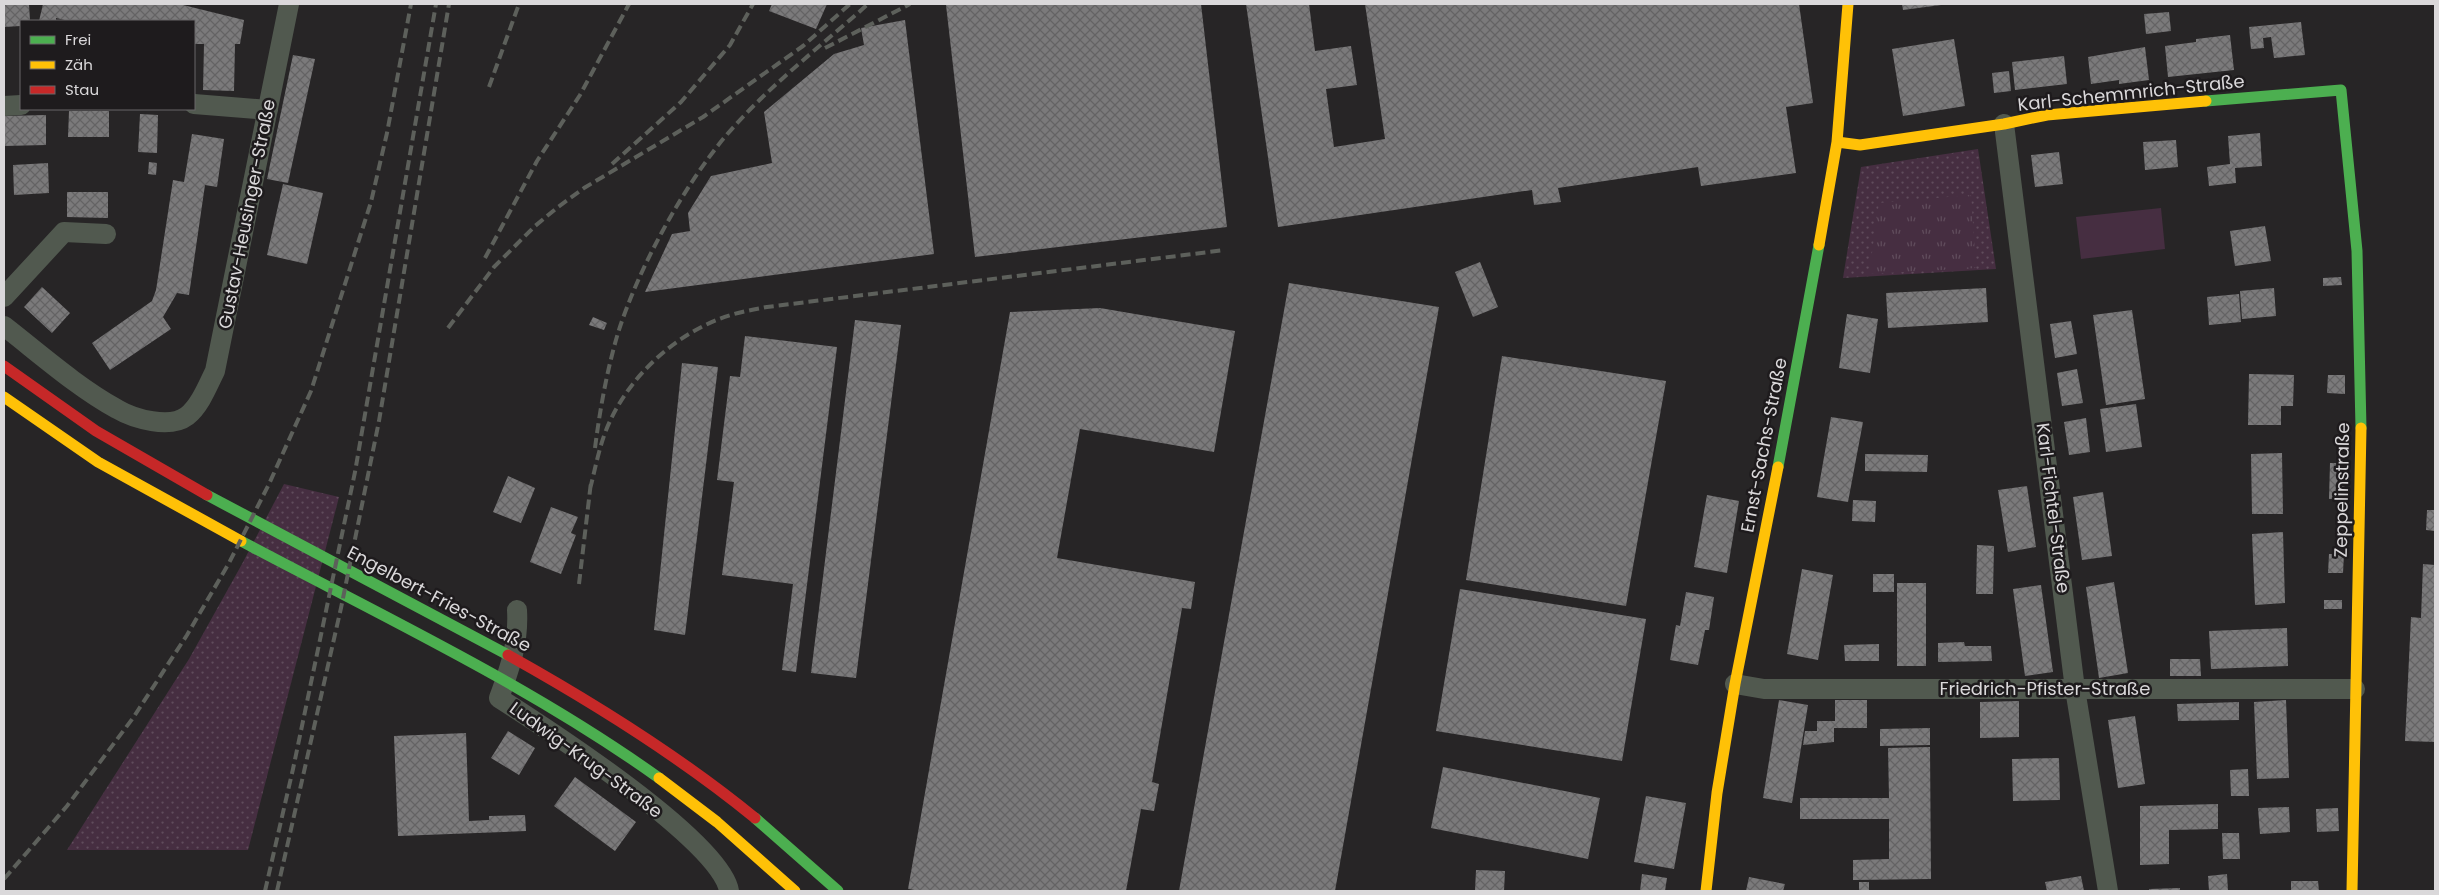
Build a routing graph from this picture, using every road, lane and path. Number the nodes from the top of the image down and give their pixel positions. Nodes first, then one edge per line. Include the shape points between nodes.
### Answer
1 (289, 4) edge
2 (1848, 4) edge
3 (2341, 90) joint
4 (195, 104) edge
5 (20, 105) edge
6 (4, 106) edge
7 (268, 110) junction
8 (2004, 124) junction
9 (1837, 142) junction
10 (106, 234) dead end
11 (4, 297) edge
12 (4, 326) edge
13 (4, 366) edge
14 (4, 397) edge
15 (517, 610) dead end
16 (1735, 684) junction
17 (2076, 689) junction
18 (2355, 689) junction
19 (729, 891) edge
20 (795, 891) edge
21 (838, 891) edge
22 (1706, 891) edge
23 (2108, 891) edge
24 (2352, 891) edge

1 - 7 street, Gustav-Heusinger-Straße
2 - 9 main road, Ernst-Sachs-Straße
3 - 8 main road, Karl-Schemmrich-Straße via 2047,115
3 - 18 main road, Zeppelinstraße via 2357,250 2360,355 2362,441
4 - 7 street
5 - 6 street
7 - 12 street, Gustav-Heusinger-Straße via 215,371 187,416 171,421 149,420 118,410
8 - 9 main road, Karl-Schemmrich-Straße via 1860,145
8 - 17 street, Karl-Fichtel-Straße
9 - 16 main road, Ernst-Sachs-Straße via 1804,332
10 - 11 street via 64,232
13 - 21 main road, Engelbert-Fries-Straße via 108,438 173,476 496,648 590,702 733,800
14 - 20 main road via 97,462 167,502 576,722 716,822
15 - 19 street, Ludwig-Krug-Straße via 514,658 499,698 598,764 670,821 722,872
16 - 17 street, Friedrich-Pfister-Straße via 1764,689
16 - 22 main road, Ernst-Sachs-Straße via 1717,793
17 - 18 street, Friedrich-Pfister-Straße
17 - 23 street, Karl-Fichtel-Straße
18 - 24 main road, Zeppelinstraße

